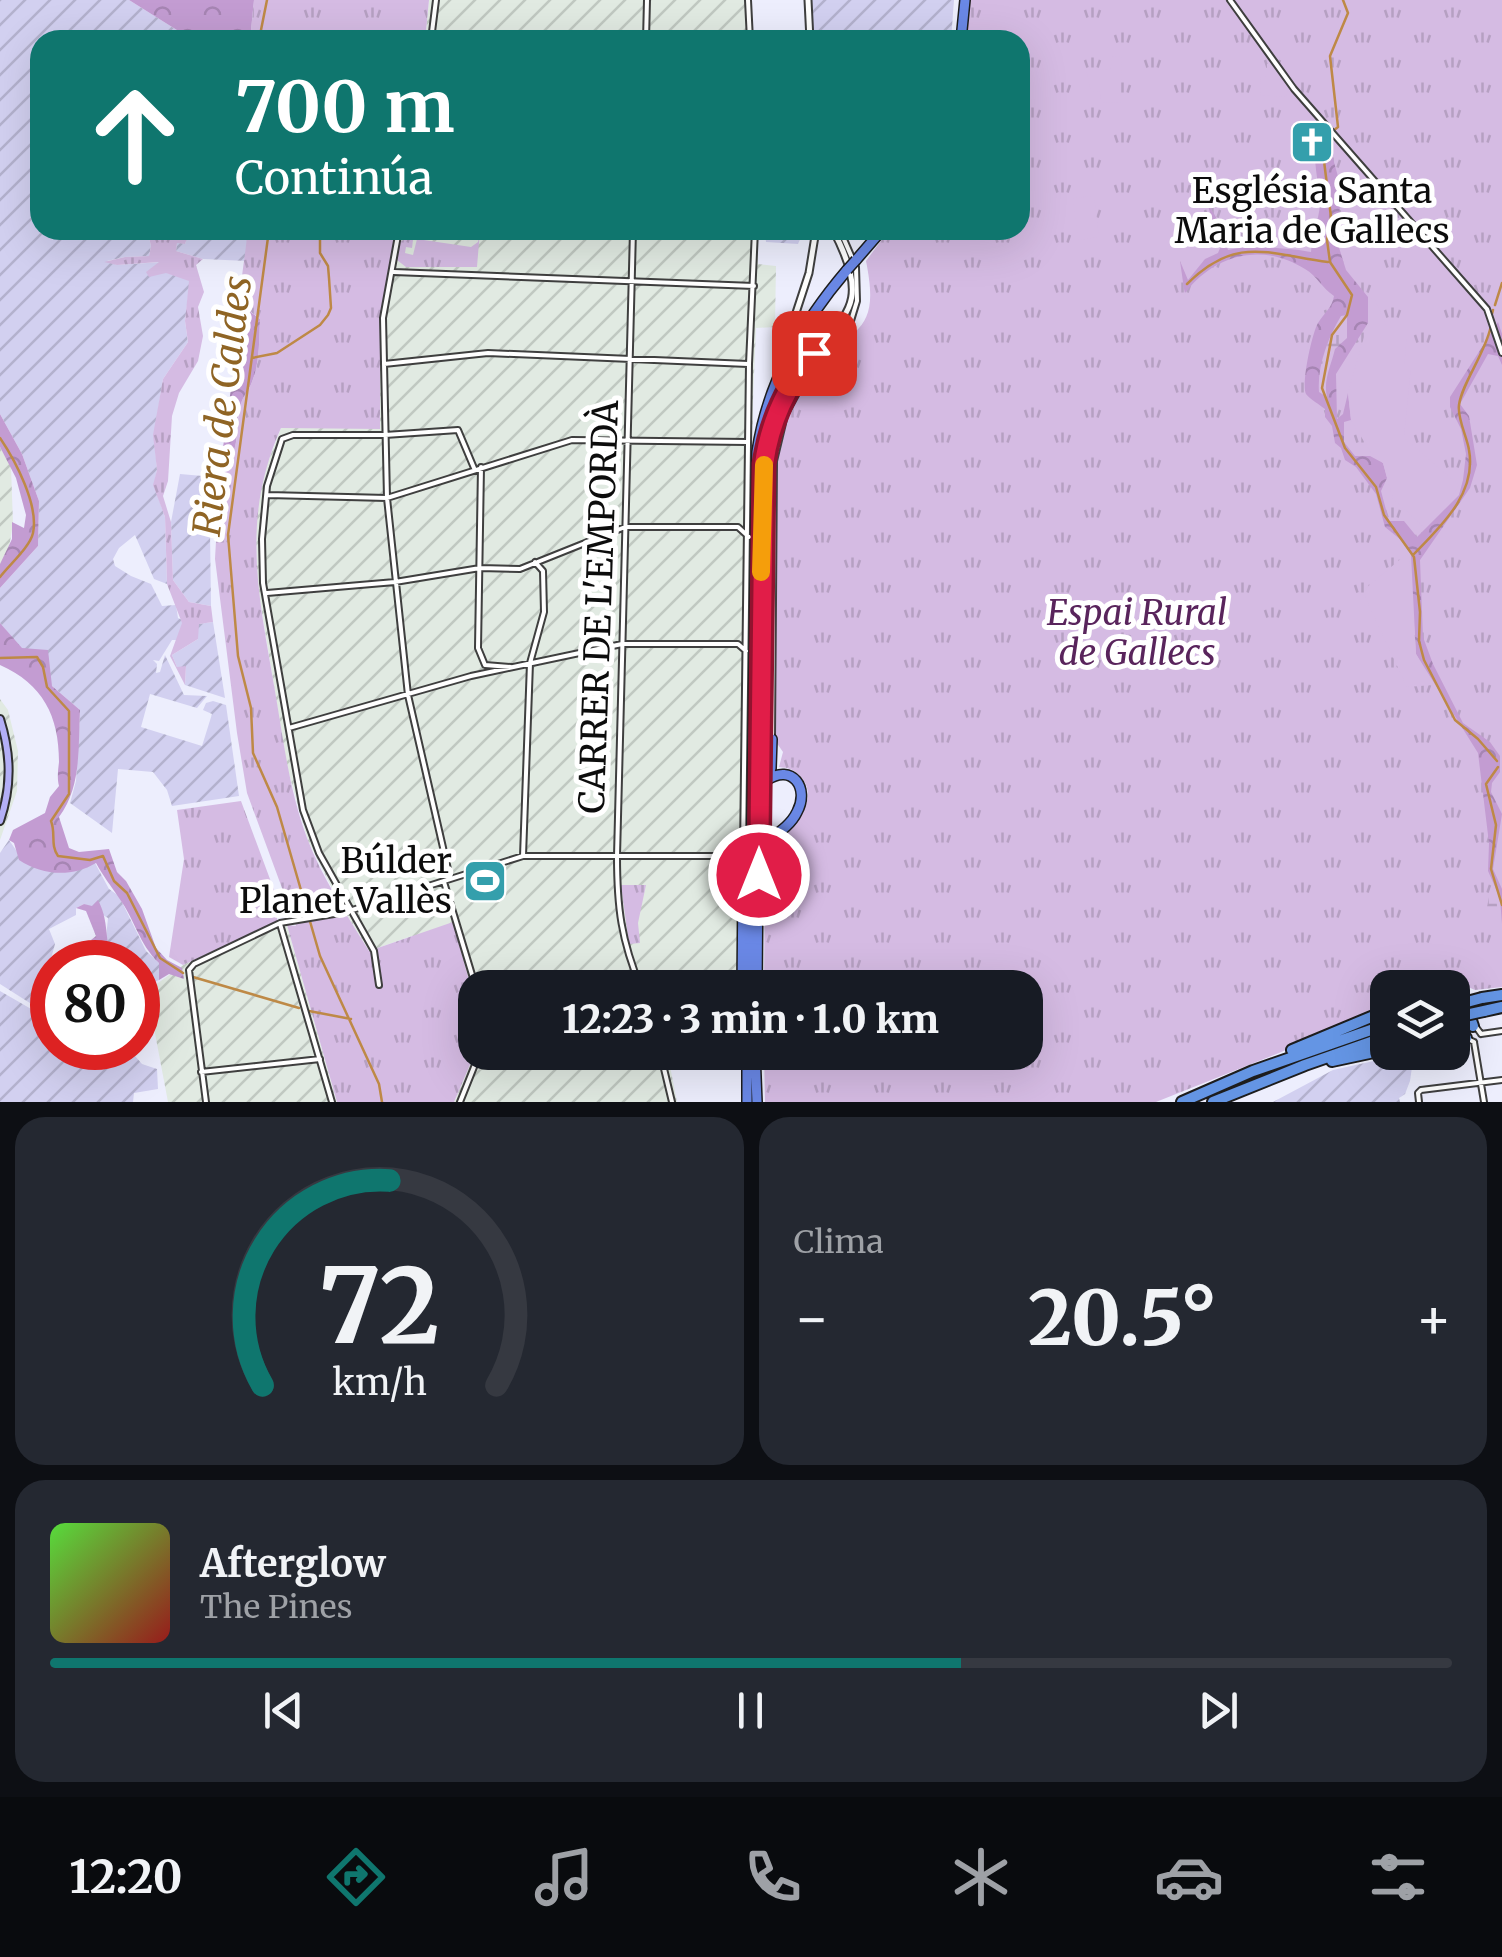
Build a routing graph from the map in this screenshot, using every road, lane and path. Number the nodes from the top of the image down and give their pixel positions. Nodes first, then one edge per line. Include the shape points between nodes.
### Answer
1 (436, 0) edge
2 (648, 0) edge
3 (748, 0) edge
4 (808, 0) edge
5 (965, 0) edge
6 (1230, 0) edge
7 (433, 30) edge
8 (646, 30) edge
9 (750, 30) edge
10 (810, 30) edge
11 (962, 30) edge
12 (397, 240) edge
13 (633, 240) edge
14 (755, 240) edge
15 (814, 240) edge
16 (840, 240) edge
17 (841, 240) edge
18 (873, 240) edge
19 (392, 272) junction
20 (631, 282) junction
21 (754, 286) junction
22 (1502, 353) edge
23 (631, 360) junction
24 (384, 364) junction
25 (749, 364) junction
26 (767, 408) junction
27 (385, 435) junction
28 (627, 440) junction
29 (748, 442) junction
30 (481, 466) junction
31 (474, 468) junction
32 (268, 495) junction
33 (387, 498) junction
34 (762, 502) junction
35 (749, 517) junction
36 (624, 527) junction
37 (738, 527) junction
38 (749, 538) junction
39 (535, 562) junction
40 (480, 568) junction
41 (395, 582) junction
42 (266, 593) junction
43 (622, 644) junction
44 (748, 653) junction
45 (530, 663) junction
46 (515, 667) junction
47 (408, 695) junction
48 (0, 719) edge
49 (289, 728) junction
50 (772, 739) junction
51 (778, 752) dead end
52 (767, 780) junction
53 (746, 791) junction
54 (759, 811) junction
55 (0, 821) edge
56 (767, 841) tunnel mouth
57 (523, 856) junction
58 (617, 856) junction
59 (751, 866) junction
60 (447, 881) junction
61 (743, 884) tunnel mouth
62 (350, 910) junction
63 (280, 923) junction
64 (471, 970) edge
65 (633, 970) edge
66 (742, 970) edge
67 (754, 970) edge
68 (755, 970) edge
69 (379, 985) dead end
70 (1502, 995) edge
71 (1470, 1005) edge
72 (1483, 1005) junction
73 (1502, 1007) edge
74 (1470, 1010) edge
75 (1470, 1014) edge
76 (1370, 1017) edge
77 (1370, 1030) edge
78 (1477, 1030) junction
79 (1470, 1031) edge
80 (1502, 1031) edge
81 (1470, 1040) joint
82 (1370, 1042) edge
83 (1370, 1054) edge
84 (320, 1058) junction
85 (473, 1070) edge
86 (664, 1070) edge
87 (750, 1070) edge
88 (1253, 1071) junction
89 (202, 1072) junction
90 (1273, 1077) junction
91 (1502, 1080) edge
92 (1481, 1082) junction
93 (206, 1102) edge
94 (332, 1102) edge
95 (460, 1102) edge
96 (672, 1102) edge
97 (751, 1102) edge
98 (1182, 1102) edge
99 (1213, 1102) edge
100 (1419, 1102) edge
101 (1484, 1102) edge

1 - 7 street
2 - 8 street
3 - 9 street
4 - 10 street
5 - 11 highway
6 - 22 street via 1294,88 1488,309
12 - 19 street
13 - 20 street, CARRER DE L'EMPORDÀ
14 - 21 street
15 - 26 street
16 - 34 street via 852,270 852,298 843,320 782,398 768,441
17 - 50 street via 856,267 850,324 809,371 786,416 774,461
18 - 26 highway, bridge via 804,327
19 - 20 street
19 - 24 street
20 - 21 street
20 - 23 street, CARRER DE L'EMPORDÀ
21 - 25 street
23 - 24 street via 488,354
23 - 25 street
23 - 28 street, CARRER DE L'EMPORDÀ
24 - 27 street
25 - 29 street
26 - 34 highway
26 - 59 highway via 755,494
27 - 31 street via 458,430
27 - 32 street via 285,437
27 - 33 street
28 - 29 street
28 - 30 street via 572,440
28 - 36 street, CARRER DE L'EMPORDÀ
29 - 35 street
30 - 31 street
30 - 40 street
31 - 33 street
32 - 33 street
32 - 42 street via 262,539
33 - 41 street
34 - 54 highway
35 - 37 street
35 - 38 street
36 - 37 street
36 - 39 street
36 - 43 street, CARRER DE L'EMPORDÀ
37 - 38 street
38 - 44 street
39 - 40 street
39 - 45 street via 543,570 544,612
40 - 41 street
40 - 46 street via 479,658 485,665
41 - 42 street
41 - 47 street
42 - 49 street
43 - 44 street via 738,644
43 - 45 street
43 - 58 street, CARRER DE L'EMPORDÀ
44 - 53 street
45 - 46 street
45 - 57 street
46 - 47 street
47 - 49 street
47 - 60 street
48 - 55 main road via 10,763
49 - 62 street via 302,810
50 - 51 street
50 - 52 highway
52 - 54 highway
52 - 56 highway via 790,775 802,794 794,817
53 - 58 street via 740,853
53 - 59 highway
54 - 68 highway
57 - 58 street
57 - 60 street
58 - 65 street, CARRER DE L'EMPORDÀ via 618,912
59 - 67 highway
60 - 62 street
60 - 64 street
61 - 66 highway
62 - 63 street
62 - 69 street via 374,952
63 - 84 street
63 - 89 street via 189,970
70 - 72 highway
71 - 72 highway, bridge
72 - 73 highway
72 - 74 highway, bridge
75 - 78 highway
76 - 88 highway
77 - 88 highway
78 - 79 street
78 - 80 street
78 - 81 street
81 - 92 street
82 - 90 highway
83 - 90 highway
84 - 89 street
84 - 94 street
85 - 95 street
86 - 96 street
87 - 97 highway
88 - 98 highway
89 - 93 street
90 - 99 highway
91 - 92 street
92 - 100 street via 1418,1093
92 - 101 street

